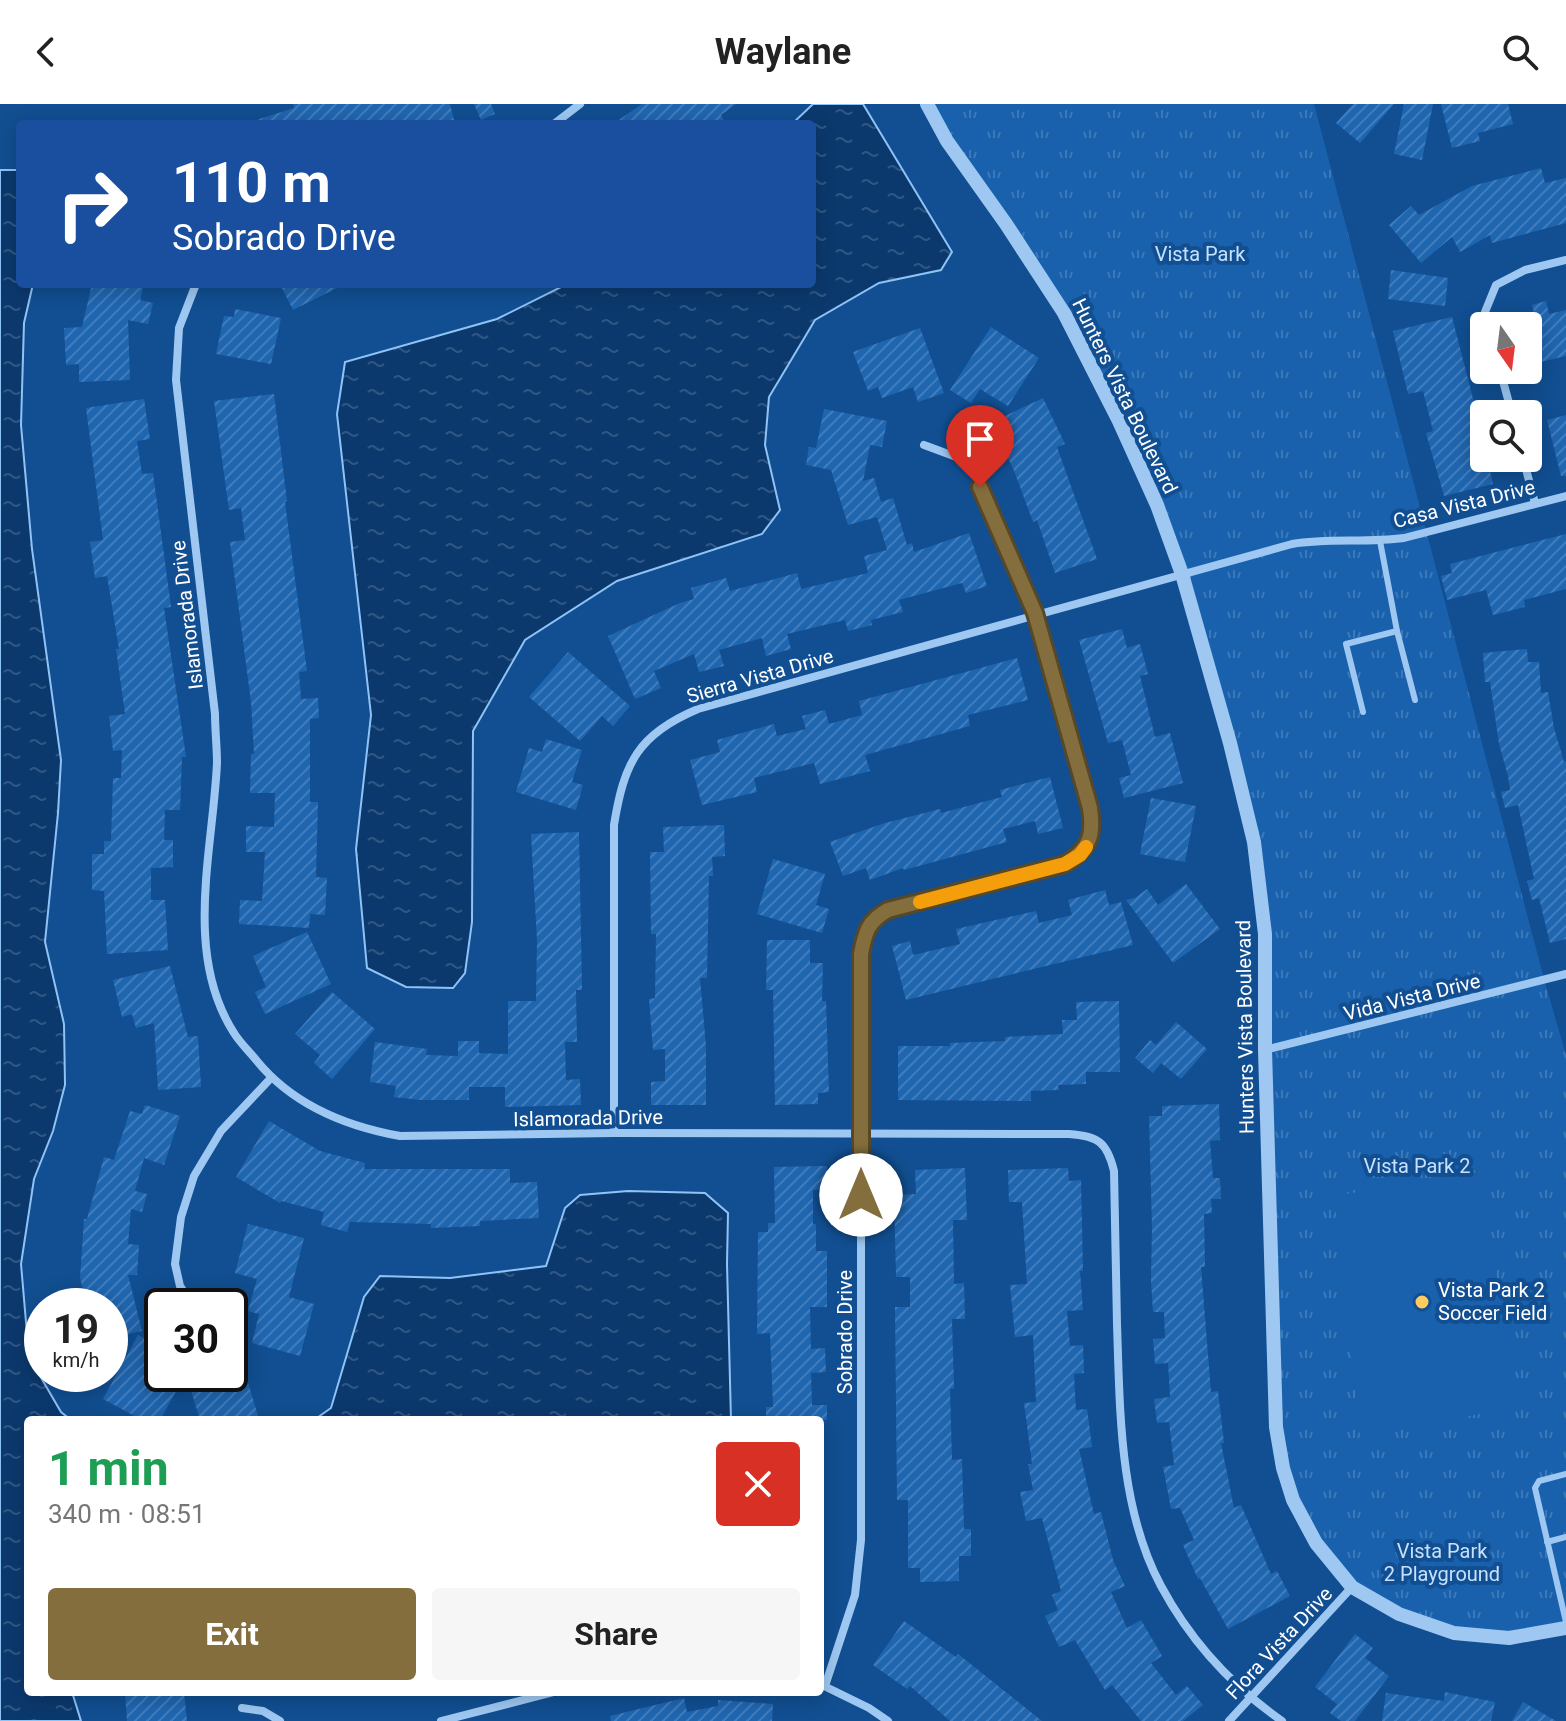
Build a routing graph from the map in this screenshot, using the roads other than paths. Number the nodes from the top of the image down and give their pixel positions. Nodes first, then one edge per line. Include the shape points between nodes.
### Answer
1 (580, 104) edge
2 (927, 104) edge
3 (559, 120) edge
4 (1566, 260) edge
5 (194, 288) edge
6 (1485, 312) edge
7 (924, 445) dead end
8 (1527, 472) edge
9 (1566, 496) edge
10 (1535, 503) junction
11 (1380, 541) junction
12 (1182, 574) junction
13 (1035, 613) junction
14 (1397, 631) junction
15 (1415, 700) dead end
16 (1363, 712) dead end
17 (1566, 974) edge
18 (1265, 1050) junction
19 (271, 1078) junction
20 (614, 1133) junction
21 (861, 1133) junction
22 (181, 1288) edge
23 (1566, 1474) edge
24 (1566, 1537) edge
25 (1547, 1542) junction
26 (1352, 1587) junction
27 (1566, 1622) edge
28 (1566, 1628) edge
29 (824, 1682) edge
30 (824, 1686) edge
31 (538, 1696) edge
32 (1249, 1698) junction
33 (242, 1708) dead end
34 (280, 1721) edge
35 (441, 1721) edge
36 (888, 1721) edge
37 (1229, 1721) edge
38 (1282, 1721) edge

1 - 3 street
2 - 12 street, Hunters Vista Boulevard via 1064,313 1157,505
4 - 6 street via 1525,270 1496,285
5 - 19 street, Islamorada Drive via 179,328 176,380 215,714 206,948 216,993 233,1032
7 - 13 street via 970,462
8 - 10 street
9 - 10 street, Casa Vista Drive
10 - 11 street, Casa Vista Drive
11 - 12 street, Casa Vista Drive via 1314,540
11 - 14 lane
12 - 13 street, Sierra Vista Drive
12 - 18 street, Hunters Vista Boulevard via 1254,842 1265,934
13 - 20 street, Sierra Vista Drive via 698,709 673,719 632,759 614,825
13 - 21 street, Sobrado Drive via 1090,808 1090,840 1065,864 873,918 861,954
14 - 15 lane
14 - 16 lane via 1346,644
17 - 18 street, Vida Vista Drive
18 - 26 street, Hunters Vista Boulevard via 1276,1427 1293,1500 1316,1543
19 - 20 street, Islamorada Drive via 330,1116 400,1136
19 - 22 street via 221,1131 194,1176 181,1217 175,1264
20 - 21 street, Islamorada Drive
21 - 29 street, Sobrado Drive via 861,1540 855,1595
21 - 32 street, Islamorada Drive via 1087,1136 1110,1152 1118,1363 1131,1501 1160,1585 1195,1640
23 - 25 lane via 1539,1481 1535,1488
24 - 25 lane
25 - 27 lane
26 - 28 street, Hunters Vista Boulevard via 1399,1614 1454,1633 1509,1638
26 - 32 street, Flora Vista Drive
30 - 36 street
31 - 35 street
32 - 37 street, Flora Vista Drive
32 - 38 street, Islamorada Drive
33 - 34 street

